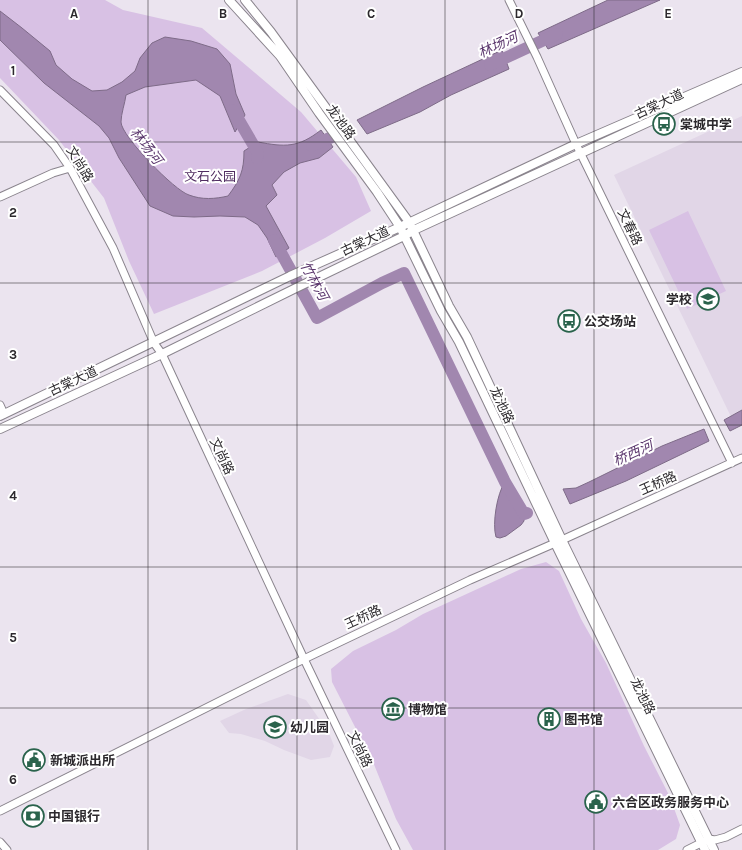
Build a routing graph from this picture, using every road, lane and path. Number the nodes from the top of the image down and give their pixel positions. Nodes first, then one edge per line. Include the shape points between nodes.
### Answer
1 (229, 0) edge
2 (245, 0) edge
3 (509, 0) edge
4 (742, 72) edge
5 (742, 79) edge
6 (0, 90) edge
7 (576, 144) junction
8 (581, 153) junction
9 (70, 168) junction
10 (0, 197) edge
11 (409, 222) junction
12 (400, 227) junction
13 (414, 230) junction
14 (404, 236) junction
15 (154, 343) junction
16 (162, 354) junction
17 (0, 406) edge
18 (2, 415) edge
19 (0, 429) edge
20 (742, 458) edge
21 (732, 463) junction
22 (558, 542) junction
23 (304, 659) junction
24 (0, 811) edge
25 (742, 829) edge
26 (709, 840) junction
27 (0, 842) edge
28 (703, 847) edge
29 (6, 850) edge
30 (396, 850) edge
31 (687, 850) edge
32 (714, 850) edge

1 - 12 main road, 龙池路 via 280,56
2 - 11 main road, 龙池路
3 - 7 street, 文春路
4 - 7 main road, 古棠大道
5 - 8 main road, 古棠大道
6 - 9 street, 文尚路 via 54,145
7 - 8 street, 文春路
7 - 11 main road, 古棠大道
8 - 13 main road, 古棠大道
8 - 21 street, 文春路
9 - 10 street
9 - 15 street, 文尚路 via 113,248
11 - 12 main road, 古棠大道
11 - 13 main road, 龙池路
12 - 14 main road, 龙池路
12 - 15 main road, 古棠大道 via 290,276
13 - 14 main road, 古棠大道
13 - 22 main road, 龙池路 via 449,306 467,337
14 - 16 main road, 古棠大道
14 - 22 main road, 龙池路
15 - 16 street, 文尚路
15 - 18 main road, 古棠大道
16 - 19 main road, 古棠大道
16 - 23 street, 文尚路
17 - 18 street
20 - 21 street, 王桥路
21 - 22 street, 王桥路
22 - 23 street, 王桥路 via 470,580
22 - 26 main road, 龙池路
22 - 28 main road, 龙池路
23 - 24 street, 王桥路
23 - 30 street, 文尚路
25 - 26 street
26 - 28 street
26 - 32 main road, 龙池路
27 - 29 street
28 - 31 street

